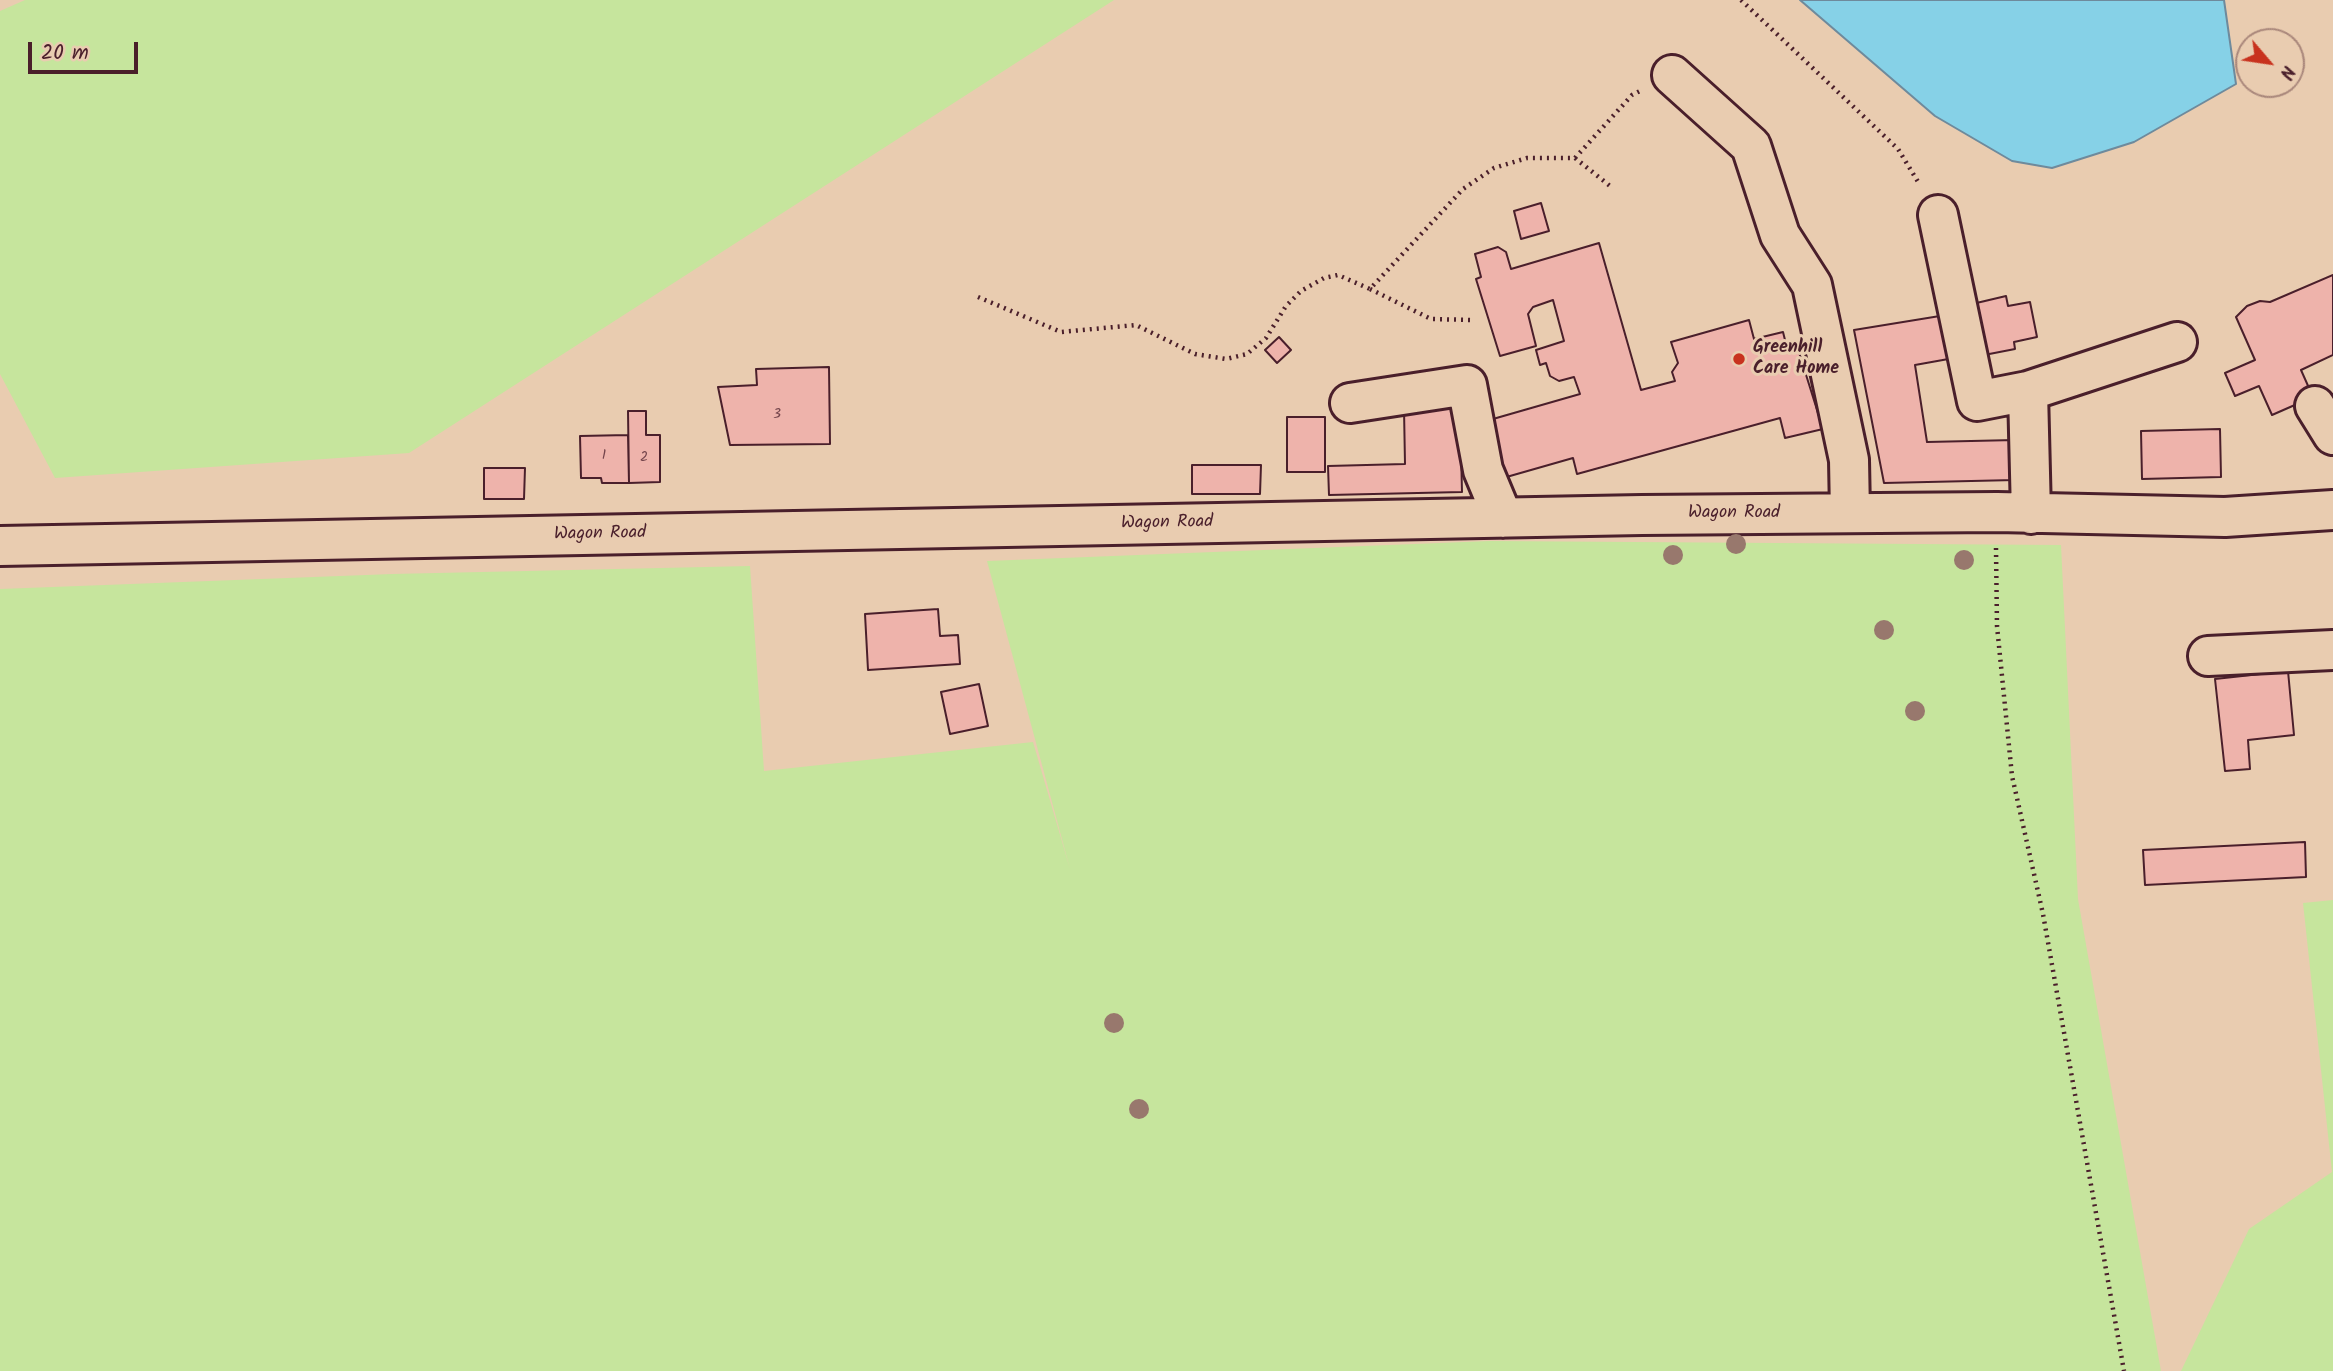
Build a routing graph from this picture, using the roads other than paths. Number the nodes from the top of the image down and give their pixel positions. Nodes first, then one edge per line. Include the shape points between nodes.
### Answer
1 (1672, 75) road end
2 (1938, 215) road end
3 (2177, 342) dead end
4 (2028, 391) junction
5 (1350, 403) dead end
6 (2333, 510) edge
7 (1850, 513) junction
8 (2014, 513) junction
9 (1503, 518) junction
10 (0, 546) edge
11 (2333, 650) edge
12 (2208, 656) dead end

1 - 7 street via 1751,146 1780,235 1812,285 1849,460
2 - 4 street via 1977,401
3 - 4 street
4 - 8 street
5 - 9 street via 1467,385 1483,470
6 - 8 street, Wagon Road via 2225,517
7 - 8 street, Wagon Road
7 - 9 street, Wagon Road
9 - 10 street, Wagon Road
11 - 12 street

